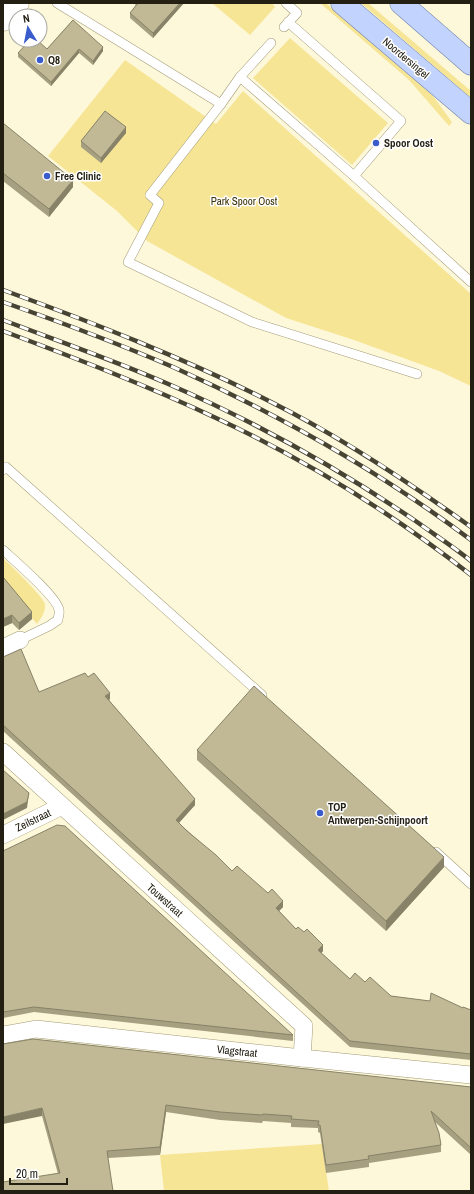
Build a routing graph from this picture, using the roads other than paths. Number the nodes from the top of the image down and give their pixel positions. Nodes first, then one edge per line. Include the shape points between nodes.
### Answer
1 (18, 3) edge
2 (57, 3) edge
3 (286, 3) edge
4 (342, 3) edge
5 (401, 3) edge
6 (3, 20) edge
7 (271, 42) dead end
8 (471, 64) edge
9 (240, 77) junction
10 (221, 104) junction
11 (471, 113) edge
12 (354, 176) junction
13 (471, 282) edge
14 (417, 374) dead end
15 (3, 470) edge
16 (3, 550) edge
17 (20, 640) joint
18 (3, 648) edge
19 (269, 702) edge
20 (3, 752) edge
21 (62, 806) junction
22 (3, 835) edge
23 (430, 848) edge
24 (471, 884) edge
25 (3, 1035) edge
26 (302, 1058) junction
27 (471, 1075) edge

1 - 6 street
2 - 10 lane
3 - 12 lane via 297,13 286,25 401,121
4 - 11 main road, Noordersingel
5 - 8 main road
7 - 9 lane
9 - 10 lane
9 - 12 lane
10 - 14 lane via 150,195 160,203 128,262 252,322
12 - 13 lane
15 - 19 lane via 6,467
16 - 17 lane via 50,594 60,611 58,620
17 - 18 street
20 - 21 street, Touwstraat
21 - 22 street, Zeilstraat
21 - 26 street, Touwstraat via 304,1026
23 - 24 lane
25 - 26 street, Vlagstraat via 36,1029
26 - 27 street, Vlagstraat

